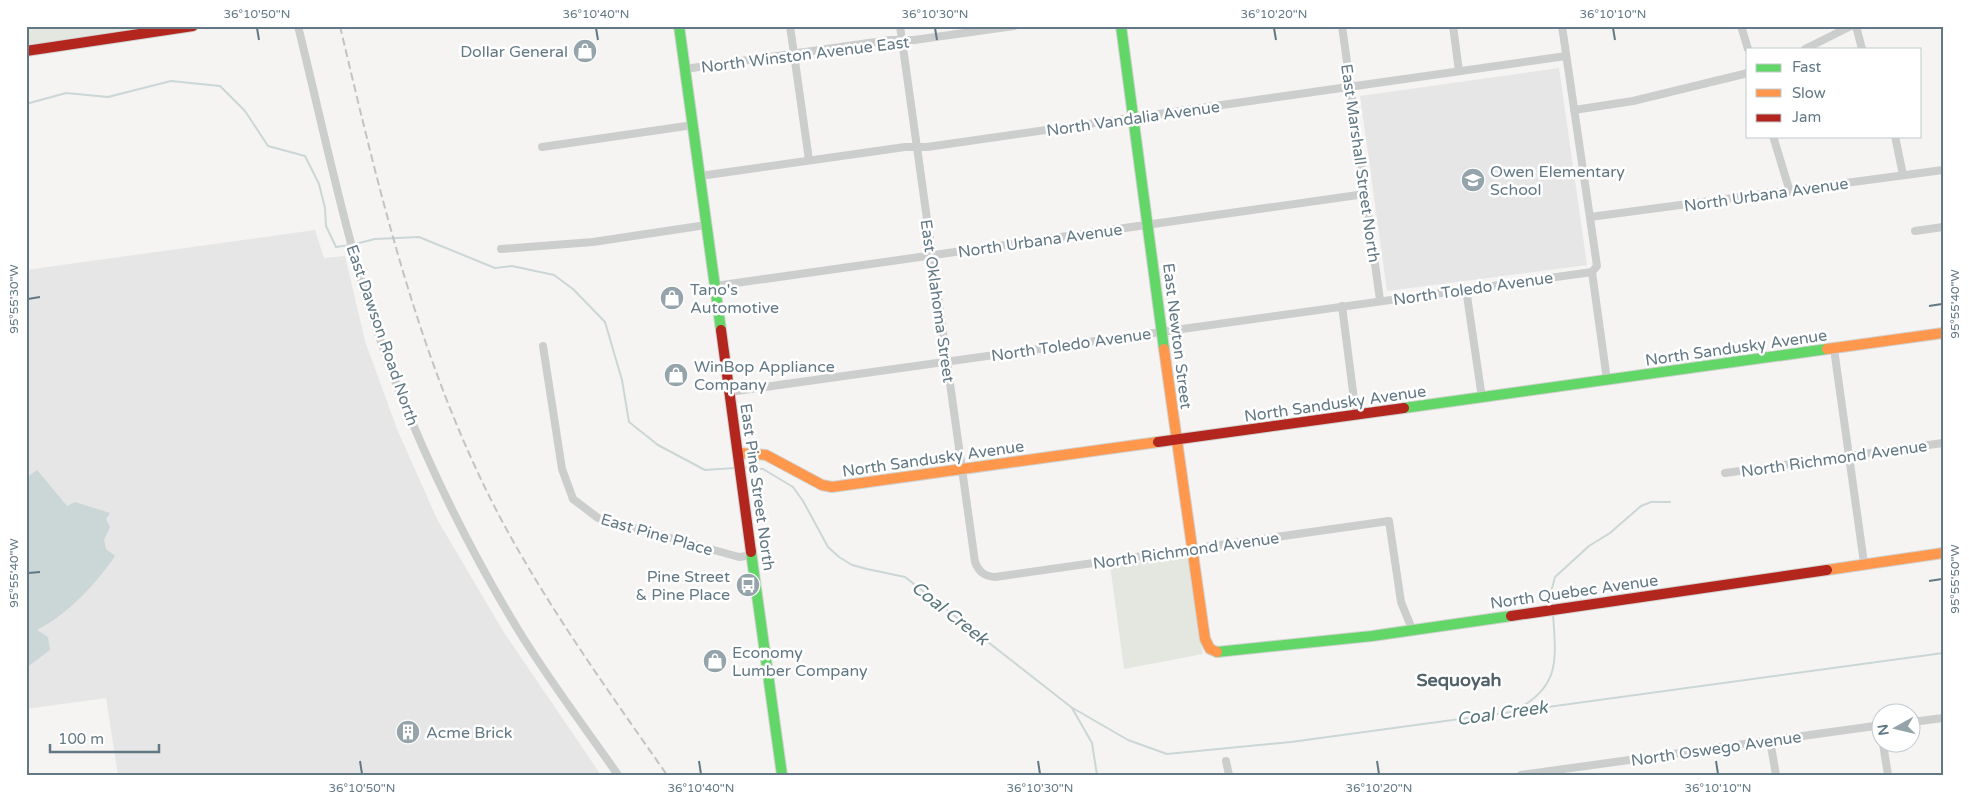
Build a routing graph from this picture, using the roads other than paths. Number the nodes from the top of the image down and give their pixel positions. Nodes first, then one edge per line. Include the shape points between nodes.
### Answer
1 (192, 26) edge
2 (298, 26) edge
3 (679, 26) edge
4 (790, 26) edge
5 (900, 26) edge
6 (1014, 26) edge
7 (1121, 26) edge
8 (1342, 26) edge
9 (1452, 26) edge
10 (1562, 26) edge
11 (1741, 26) edge
12 (1850, 26) edge
13 (1856, 26) edge
14 (901, 40) junction
15 (1748, 48) edge
16 (1807, 48) edge
17 (1862, 48) edge
18 (26, 50) edge
19 (794, 53) junction
20 (1566, 56) junction
21 (685, 69) junction
22 (1459, 71) junction
23 (1746, 73) edge
24 (1350, 88) junction
25 (1574, 110) junction
26 (1134, 118) junction
27 (693, 125) junction
28 (1774, 138) edge
29 (1895, 138) edge
30 (542, 147) dead end
31 (916, 147) junction
32 (809, 160) junction
33 (1943, 170) edge
34 (1903, 175) junction
35 (700, 176) junction
36 (1790, 192) junction
37 (1365, 194) junction
38 (1590, 217) junction
39 (1149, 224) junction
40 (706, 225) junction
41 (1943, 227) edge
42 (1915, 231) dead end
43 (501, 249) dead end
44 (931, 256) junction
45 (1592, 272) junction
46 (714, 286) junction
47 (1466, 289) junction
48 (1380, 300) junction
49 (1342, 306) junction
50 (1162, 331) junction
51 (1943, 333) edge
52 (543, 346) dead end
53 (1834, 349) junction
54 (946, 361) junction
55 (1608, 380) junction
56 (729, 392) junction
57 (1482, 398) junction
58 (1356, 415) junction
59 (1177, 440) junction
60 (1943, 443) edge
61 (738, 456) junction
62 (1850, 456) junction
63 (962, 470) junction
64 (1725, 473) dead end
65 (1192, 549) junction
66 (1943, 553) edge
67 (753, 555) junction
68 (1864, 563) junction
69 (983, 574) joint
70 (1412, 629) junction
71 (1210, 649) joint
72 (1943, 718) edge
73 (1922, 721) edge
74 (1872, 728) edge
75 (1770, 740) junction
76 (1885, 754) edge
77 (1226, 761) dead end
78 (1556, 772) edge
79 (618, 775) edge
80 (782, 775) edge
81 (1229, 775) edge
82 (1521, 775) edge
83 (1776, 775) edge
84 (1888, 775) edge

1 - 18 street
2 - 79 street, East Dawson Road North via 354,254 398,387 458,522 518,630
3 - 21 street, East Pine Street North
4 - 19 street
5 - 14 street, East Oklahoma Street
6 - 14 street, North Winston Avenue East
7 - 26 street, East Newton Street
8 - 24 street, East Marshall Street North
9 - 22 street
10 - 20 street
11 - 15 street
12 - 16 street
13 - 17 street
14 - 19 street, North Winston Avenue East
14 - 31 street, East Oklahoma Street
19 - 21 street, North Winston Avenue East
19 - 32 street
20 - 22 street, North Vandalia Avenue
20 - 25 street
21 - 27 street, East Pine Street North
22 - 24 street, North Vandalia Avenue
23 - 25 street
24 - 26 street, North Vandalia Avenue
24 - 37 street, East Marshall Street North
25 - 38 street
26 - 31 street, North Vandalia Avenue
26 - 39 street, East Newton Street
27 - 30 street
27 - 35 street, East Pine Street North
28 - 36 street
29 - 34 street
31 - 32 street, North Vandalia Avenue
31 - 44 street, East Oklahoma Street
32 - 35 street, North Vandalia Avenue
33 - 34 street, North Urbana Avenue
34 - 36 street, North Urbana Avenue
35 - 40 street, East Pine Street North
36 - 38 street, North Urbana Avenue
37 - 39 street, North Urbana Avenue
37 - 48 street, East Marshall Street North
38 - 45 street via 1597,266
39 - 44 street, North Urbana Avenue
39 - 50 street, East Newton Street
40 - 43 street via 593,242
40 - 46 street, East Pine Street North
41 - 42 street
44 - 46 street, North Urbana Avenue
44 - 54 street, East Oklahoma Street
45 - 47 street, North Toledo Avenue
45 - 55 street
46 - 56 street, East Pine Street North
47 - 48 street, North Toledo Avenue
47 - 57 street
48 - 49 street, North Toledo Avenue
49 - 50 street, North Toledo Avenue
49 - 58 street
50 - 54 street, North Toledo Avenue
50 - 59 street, East Newton Street
51 - 53 street, North Sandusky Avenue
52 - 67 street, East Pine Place via 562,468 572,499 598,518 739,557
53 - 55 street, North Sandusky Avenue
53 - 62 street
54 - 56 street, North Toledo Avenue
54 - 63 street, East Oklahoma Street
55 - 57 street, North Sandusky Avenue
56 - 61 street, East Pine Street North
57 - 58 street, North Sandusky Avenue
58 - 59 street, North Sandusky Avenue
59 - 63 street, North Sandusky Avenue
59 - 65 street, East Newton Street
60 - 62 street, North Richmond Avenue
61 - 63 street, North Sandusky Avenue via 758,452 832,487
61 - 67 street, East Pine Street North
62 - 64 street, North Richmond Avenue
62 - 68 street
63 - 69 street, East Oklahoma Street via 975,562
65 - 69 street, North Richmond Avenue via 994,577
65 - 70 street, North Richmond Avenue via 1389,521 1401,602
65 - 71 street, East Newton Street via 1205,639
66 - 68 street, North Quebec Avenue
67 - 80 street, East Pine Street North
68 - 70 street, North Quebec Avenue
70 - 71 street, North Quebec Avenue via 1220,652
72 - 73 street
74 - 75 street, North Oswego Avenue
75 - 78 street, North Oswego Avenue
75 - 83 street
76 - 84 street
77 - 81 street
78 - 82 street, North Oswego Avenue

